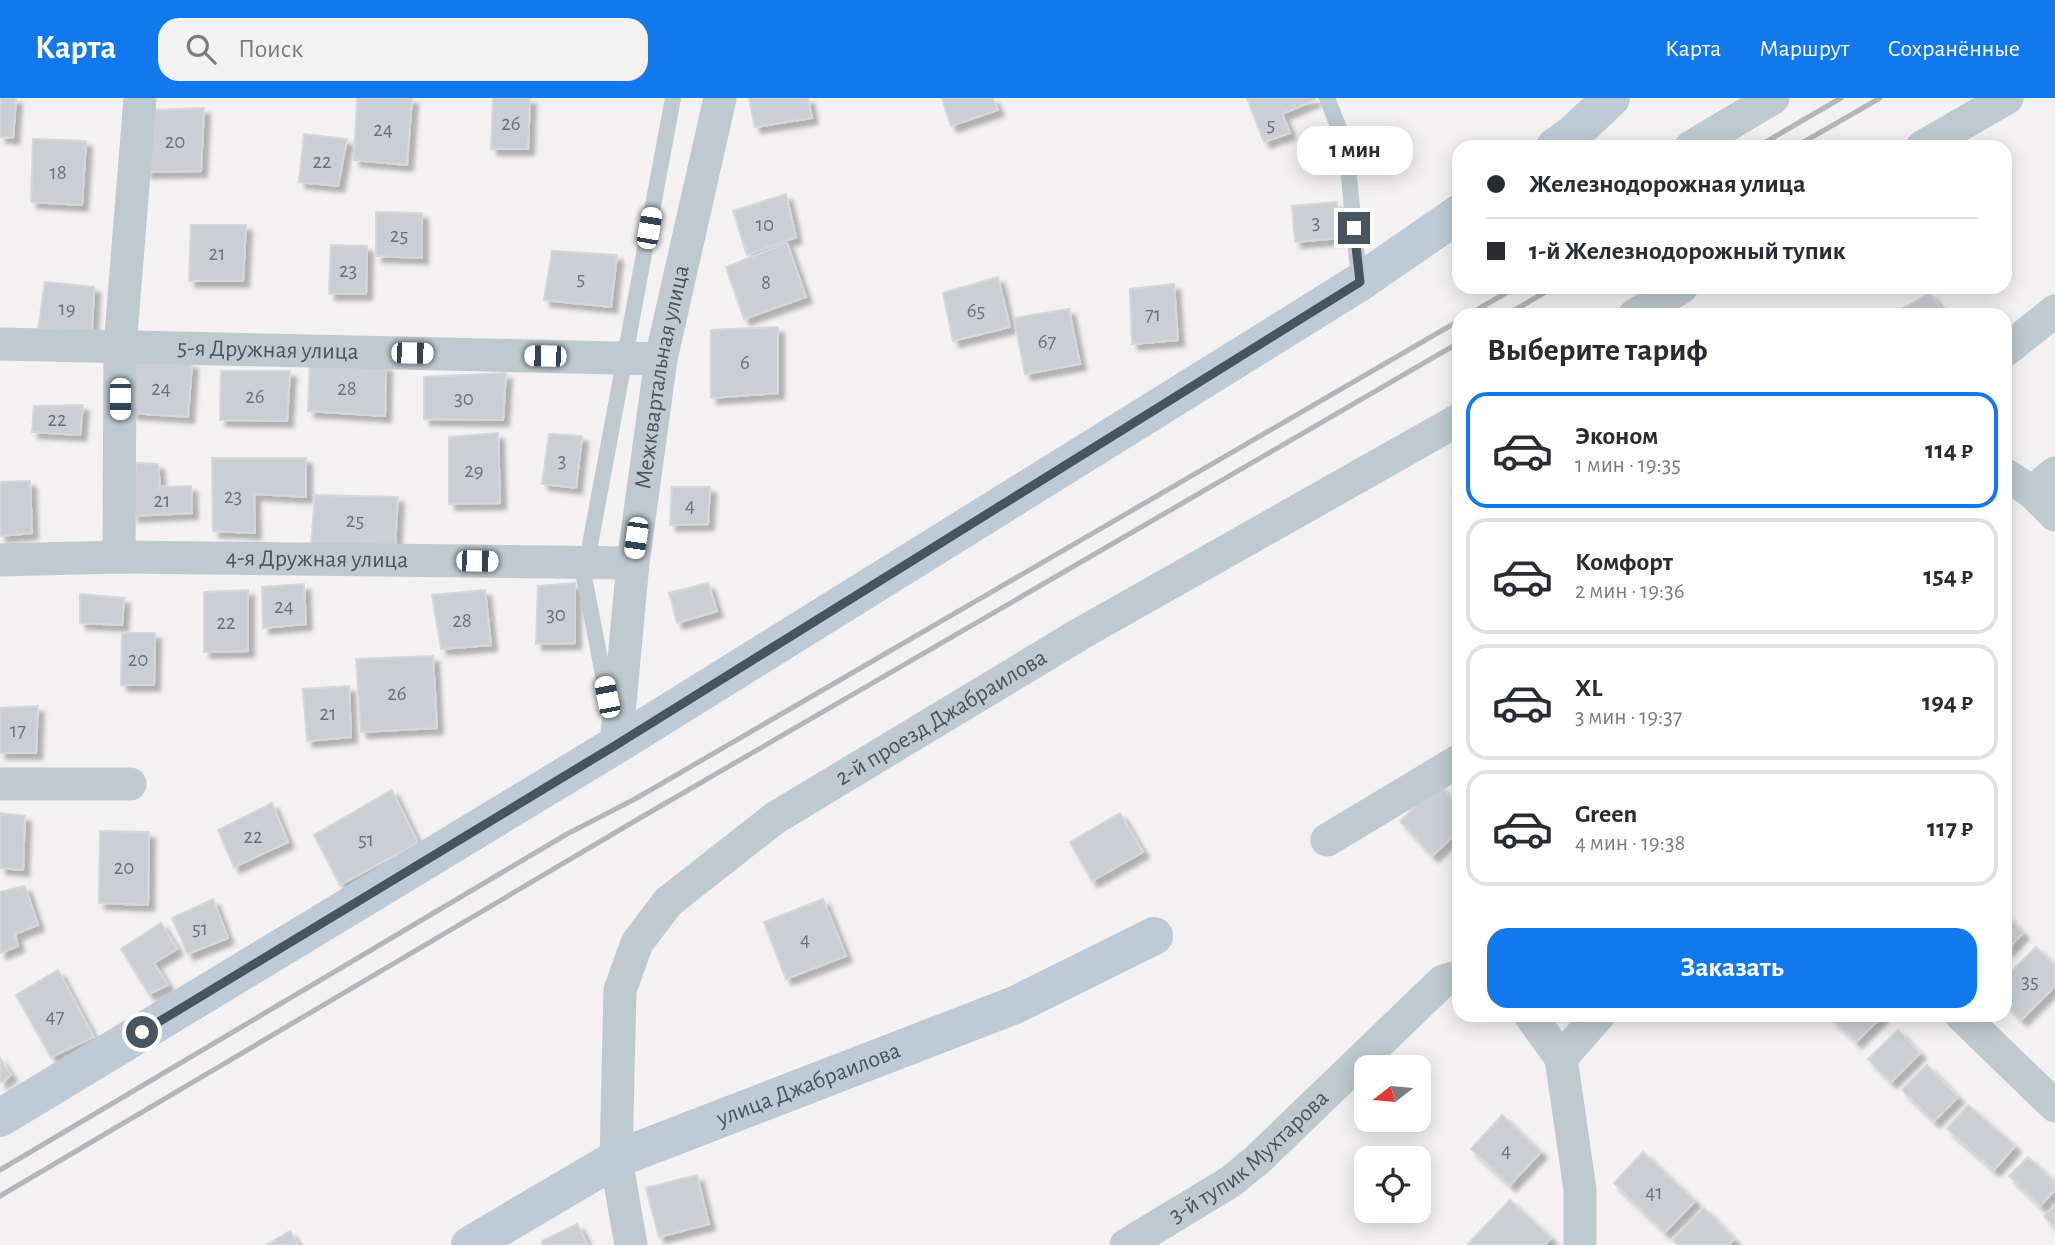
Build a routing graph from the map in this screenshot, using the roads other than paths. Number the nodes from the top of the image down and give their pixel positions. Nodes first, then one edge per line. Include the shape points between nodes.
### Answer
1 (140, 98) edge
2 (673, 98) edge
3 (720, 98) edge
4 (1327, 98) edge
5 (1611, 98) edge
6 (1773, 98) edge
7 (2007, 98) edge
8 (1576, 140) edge
9 (1703, 140) edge
10 (1934, 140) edge
11 (1452, 219) edge
12 (1360, 282) junction
13 (1670, 294) edge
14 (1647, 308) edge
15 (2055, 311) edge
16 (0, 344) edge
17 (2012, 345) edge
18 (120, 347) junction
19 (625, 358) junction
20 (661, 359) junction
21 (1452, 424) edge
22 (2031, 480) edge
23 (2055, 515) edge
24 (119, 557) junction
25 (0, 560) edge
26 (587, 563) junction
27 (633, 564) junction
28 (616, 745) junction
29 (1452, 765) edge
30 (0, 784) edge
31 (130, 784) dead end
32 (1327, 840) dead end
33 (1154, 936) dead end
34 (1452, 978) edge
35 (1535, 1022) edge
36 (1593, 1022) edge
37 (1968, 1022) edge
38 (1561, 1058) junction
39 (2055, 1106) edge
40 (0, 1118) edge
41 (616, 1159) junction
42 (1584, 1243) edge
43 (470, 1245) edge
44 (631, 1245) edge
45 (1126, 1245) edge

1 - 18 street
2 - 19 lane
3 - 20 street, Межквартальная улица
4 - 12 lane via 1346,146
5 - 8 street
6 - 9 street
7 - 10 street
11 - 12 street
12 - 28 street
13 - 14 street
15 - 17 street
16 - 18 street, 5-я Дружная улица
18 - 19 street, 5-я Дружная улица
18 - 24 street
19 - 20 street, 5-я Дружная улица
19 - 26 lane
20 - 27 street, Межквартальная улица
21 - 41 street, 2-й проезд Джабраилова via 1080,634 787,811 668,902 636,943 620,990
22 - 23 street
24 - 25 street, 4-я Дружная улица
24 - 26 street, 4-я Дружная улица
26 - 27 street, 4-я Дружная улица
26 - 28 lane via 584,577
27 - 28 street, Межквартальная улица
28 - 40 street
29 - 32 street
30 - 31 street
33 - 41 street, улица Джабраилова via 1015,1005
34 - 45 street, 3-й тупик Мухтарова via 1443,981 1257,1160 1230,1182
35 - 38 street
36 - 38 street
37 - 39 street
38 - 42 street
41 - 43 street, улица Джабраилова
41 - 44 street, 2-й проезд Джабраилова

